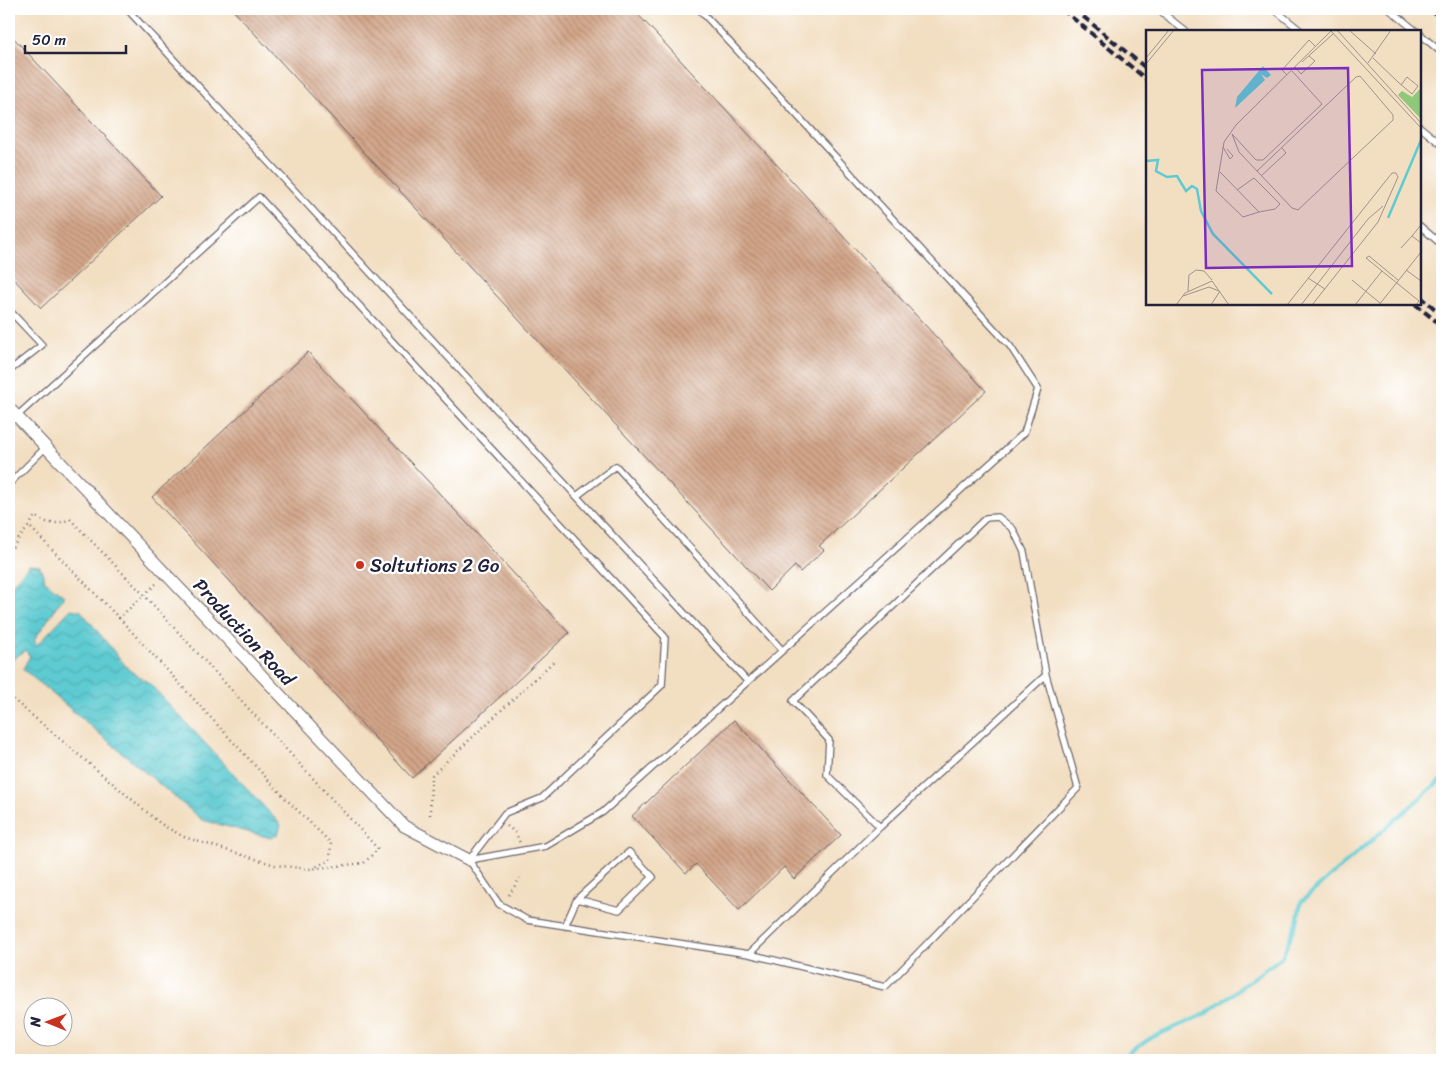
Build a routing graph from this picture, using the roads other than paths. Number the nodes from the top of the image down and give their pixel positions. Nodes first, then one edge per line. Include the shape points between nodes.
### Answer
1 (127, 9) edge
2 (699, 9) edge
3 (1158, 9) edge
4 (1274, 9) edge
5 (1390, 9) edge
6 (1184, 30) edge
7 (1300, 30) edge
8 (1415, 30) edge
9 (1421, 35) edge
10 (1442, 53) edge
11 (1421, 128) edge
12 (1442, 145) edge
13 (1421, 227) edge
14 (1442, 245) edge
15 (9, 310) edge
16 (9, 371) edge
17 (9, 408) edge
18 (17, 416) junction
19 (46, 447) junction
20 (9, 484) edge
21 (578, 495) junction
22 (782, 650) junction
23 (1046, 675) junction
24 (747, 681) junction
25 (880, 827) junction
26 (469, 860) junction
27 (577, 899) junction
28 (565, 926) junction
29 (749, 954) junction

1 - 21 lane
2 - 22 lane via 1010,346 1038,389 1024,433
3 - 6 lane
4 - 7 lane
5 - 8 lane
9 - 10 lane
11 - 12 lane
13 - 14 lane
15 - 16 lane via 42,345
17 - 18 street, Production Road
18 - 19 street, Production Road
18 - 26 lane via 259,197 665,637 662,685 542,798 505,813
19 - 20 lane
19 - 26 street, Production Road via 404,826
21 - 22 lane via 616,466
21 - 24 lane
22 - 24 lane
23 - 25 lane
23 - 25 lane via 1024,552 1013,529 998,517 986,518 793,701 829,740 827,775
23 - 29 lane via 1078,788 885,987
24 - 26 lane via 604,812 546,846
25 - 29 lane
26 - 28 lane via 498,904 527,920
27 - 27 lane via 619,910 653,878 630,852
27 - 28 lane
28 - 29 lane

